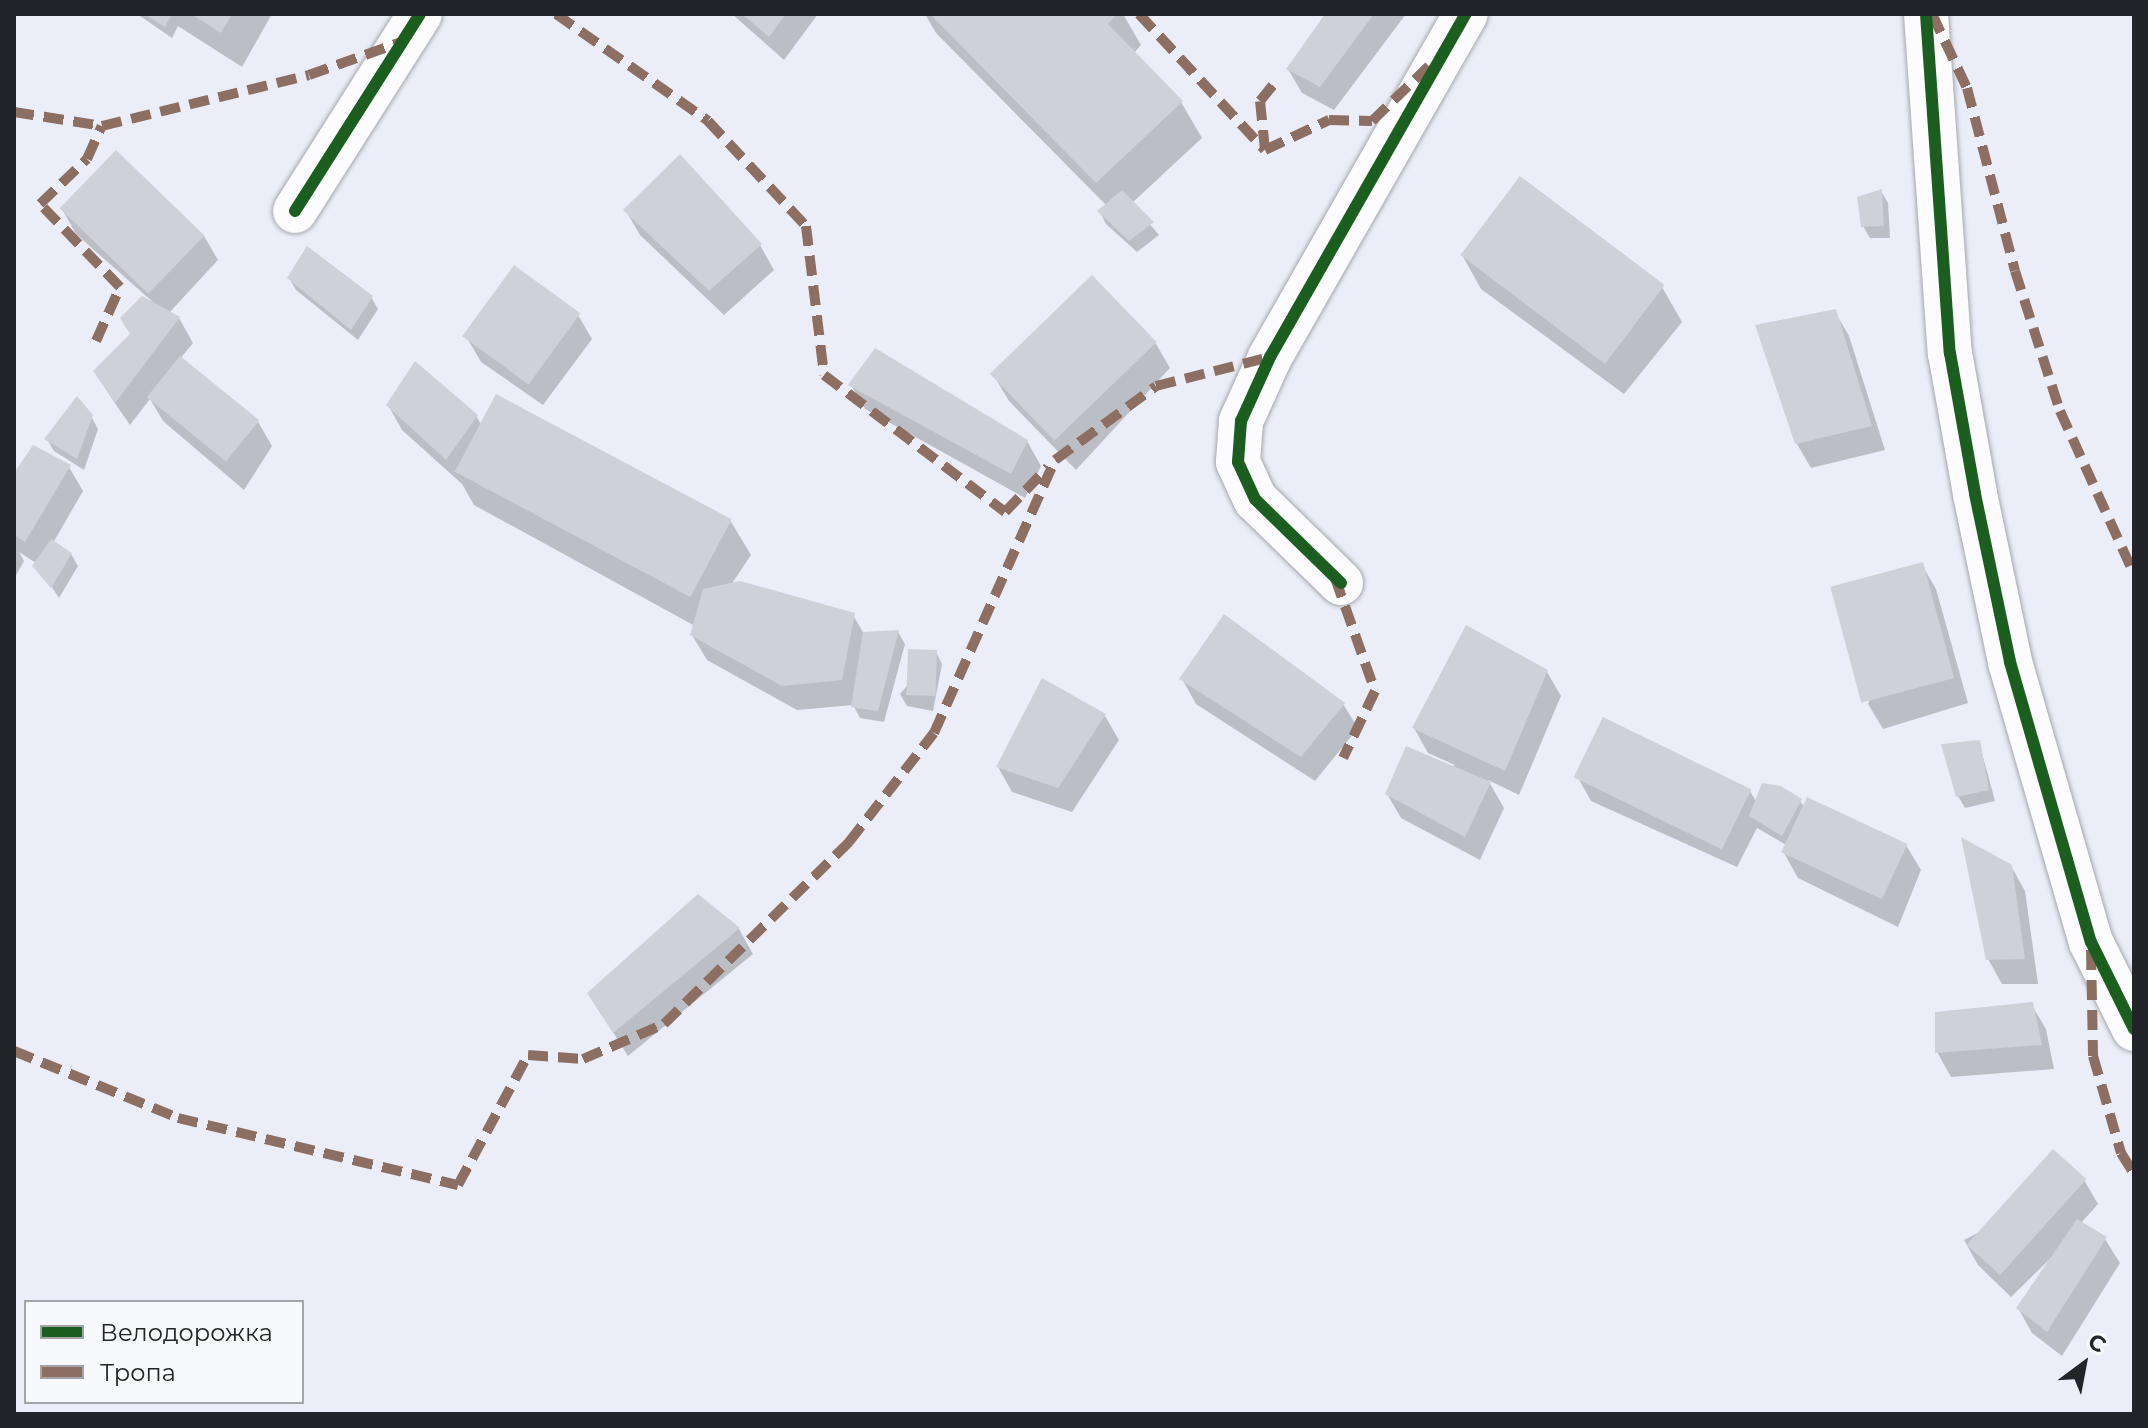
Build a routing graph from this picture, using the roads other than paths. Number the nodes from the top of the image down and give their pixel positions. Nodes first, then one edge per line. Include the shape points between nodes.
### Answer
1 (420, 14) edge
2 (1466, 14) edge
3 (1926, 14) edge
4 (295, 211) dead end
5 (1341, 583) dead end
6 (2134, 1029) edge

1 - 4 street
2 - 5 street via 1270,357 1241,421 1238,462 1255,499
3 - 6 street via 1950,353 1975,494 2010,662 2091,942

